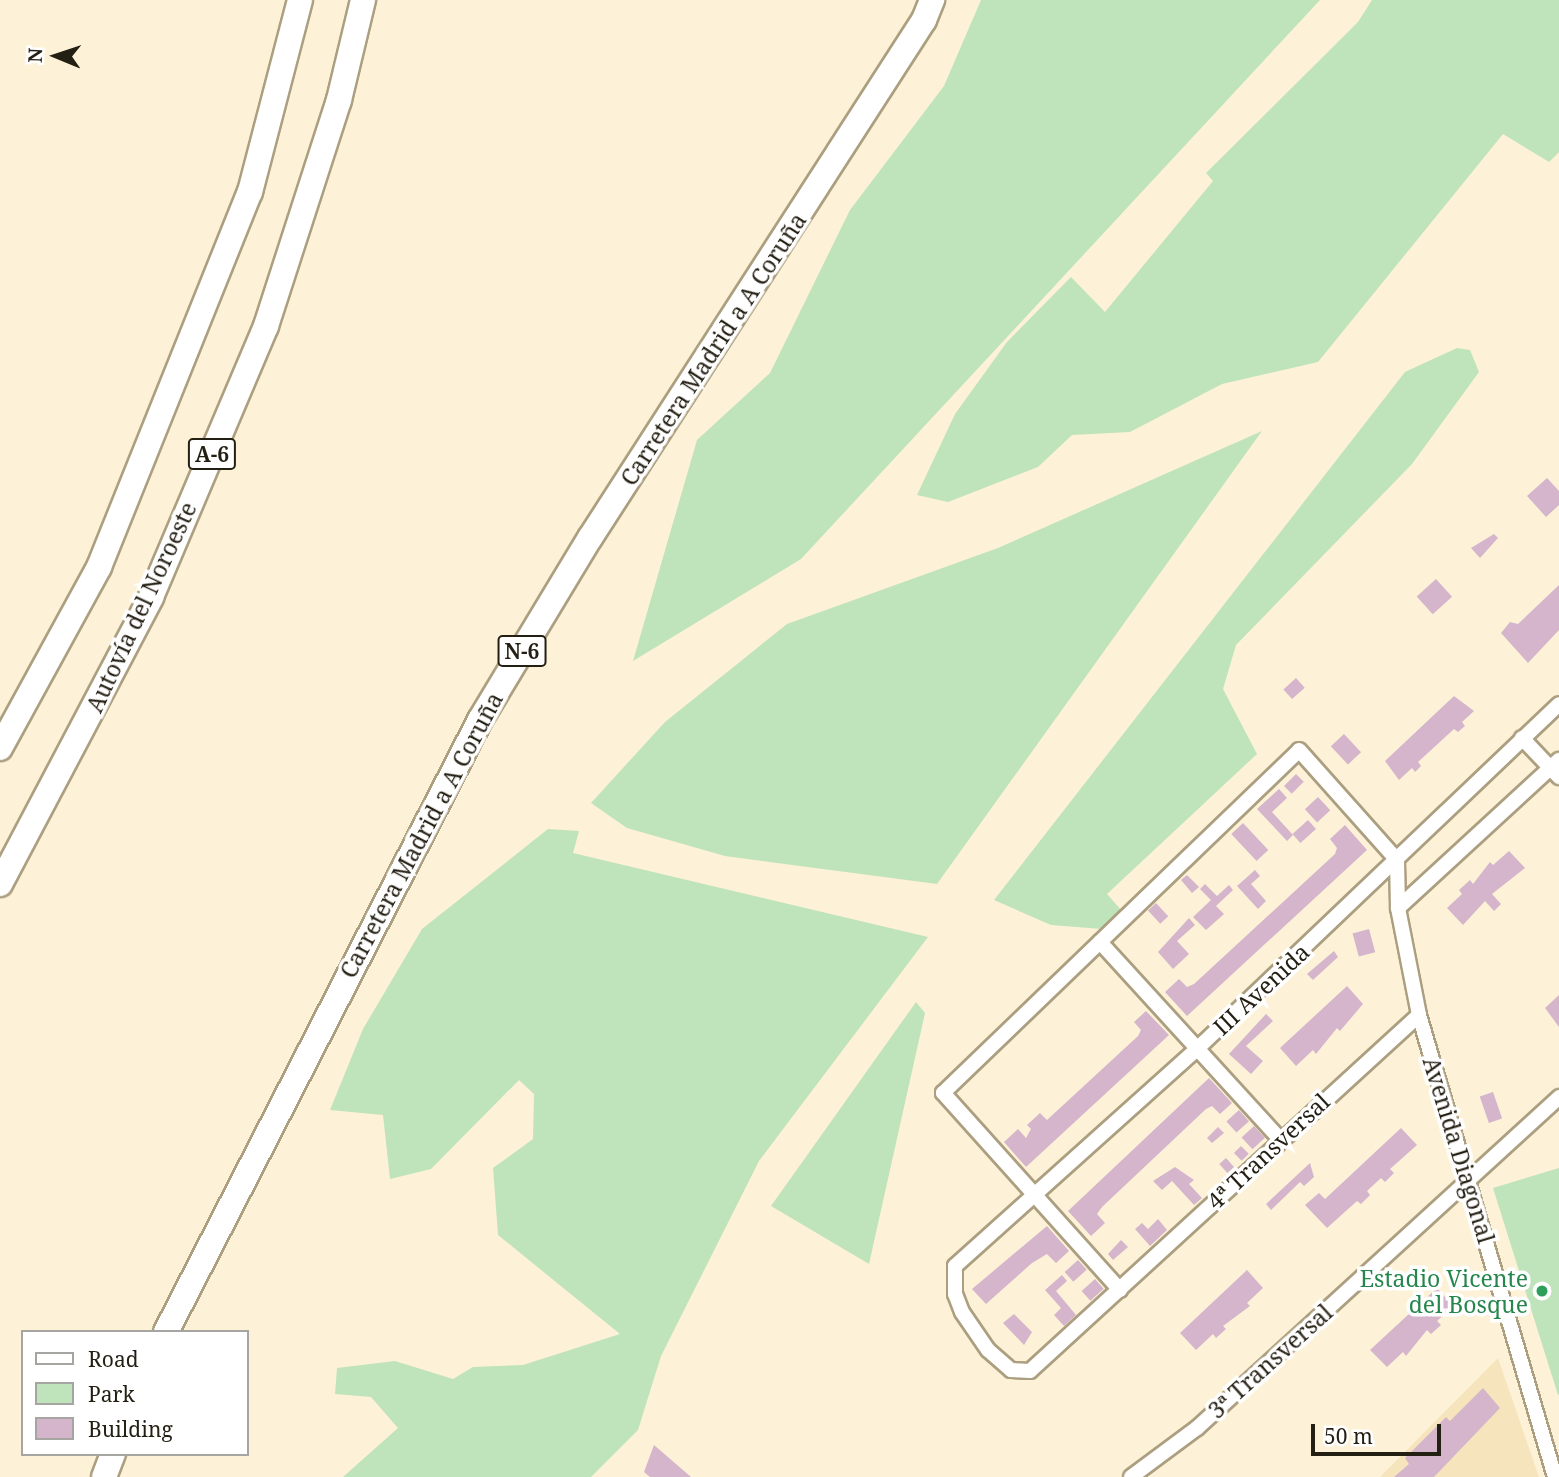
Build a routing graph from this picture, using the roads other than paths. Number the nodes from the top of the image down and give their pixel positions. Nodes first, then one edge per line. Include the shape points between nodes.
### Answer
1 (300, 0) edge
2 (363, 0) edge
3 (932, 0) edge
4 (1559, 704) edge
5 (1522, 738) junction
6 (0, 748) edge
7 (1556, 768) edge
8 (1397, 860) junction
9 (0, 884) edge
10 (1398, 908) junction
11 (1101, 942) junction
12 (1419, 1015) junction
13 (1199, 1047) junction
14 (1559, 1097) edge
15 (1280, 1139) junction
16 (1469, 1182) junction
17 (1033, 1194) junction
18 (1120, 1290) junction
19 (167, 1330) edge
20 (1019, 1371) joint
21 (112, 1456) edge
22 (104, 1477) edge
23 (1131, 1477) edge
24 (1555, 1477) edge

1 - 6 highway, A-6 via 244,205 99,567
2 - 9 highway, Autovía del Noroeste / A-6 via 339,100 266,326 151,597
3 - 19 highway, Carretera Madrid a A Coruña / N-6 via 590,538 480,720
4 - 5 street, III Avenida
5 - 7 street
5 - 8 street, III Avenida
7 - 10 street
8 - 10 street, Avenida Diagonal
8 - 11 street via 1299,750
8 - 13 street, III Avenida
10 - 12 street, Avenida Diagonal
11 - 13 street
11 - 17 street via 943,1093
12 - 15 street, 4ª Transversal
12 - 16 street, Avenida Diagonal
13 - 15 street
13 - 17 street, III Avenida
14 - 16 street, 3ª Transversal
15 - 18 street, 4ª Transversal
16 - 23 street, 3ª Transversal via 1197,1428
16 - 24 street, Avenida Diagonal
17 - 18 street
17 - 20 street, III Avenida via 955,1266 955,1294 962,1312 988,1350 1011,1370
18 - 20 street, 4ª Transversal via 1030,1371
21 - 22 highway

